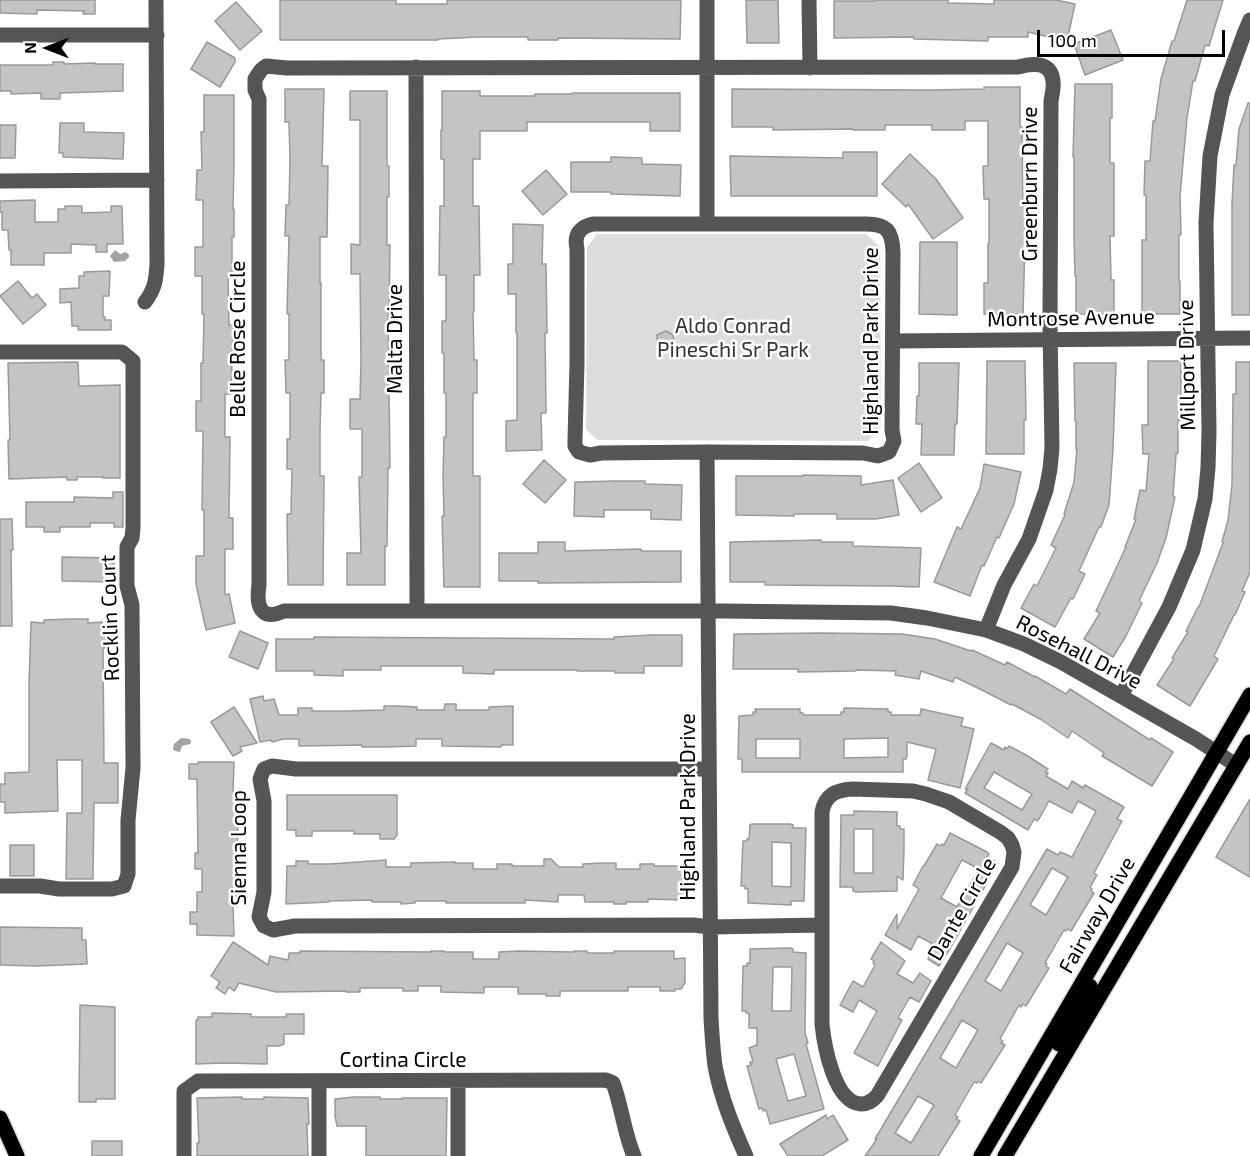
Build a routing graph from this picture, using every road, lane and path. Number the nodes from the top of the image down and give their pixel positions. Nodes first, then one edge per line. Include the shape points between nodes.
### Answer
1 (156, 0) edge
2 (707, 0) edge
3 (809, 0) edge
4 (1250, 20) edge
5 (0, 35) edge
6 (156, 35) junction
7 (416, 68) junction
8 (708, 68) junction
9 (810, 68) junction
10 (0, 180) edge
11 (157, 180) junction
12 (707, 223) junction
13 (145, 302) dead end
14 (1207, 338) junction
15 (1250, 338) edge
16 (1051, 339) junction
17 (893, 341) junction
18 (0, 352) edge
19 (708, 452) junction
20 (417, 611) junction
21 (708, 612) junction
22 (986, 630) junction
23 (1250, 695) edge
24 (1121, 696) junction
25 (1250, 742) edge
26 (1217, 752) junction
27 (1236, 765) junction
28 (709, 769) junction
29 (0, 886) edge
30 (822, 925) junction
31 (710, 927) junction
32 (1104, 946) junction
33 (319, 1081) junction
34 (458, 1081) junction
35 (1031, 1113) junction
36 (0, 1118) edge
37 (17, 1156) edge
38 (184, 1156) edge
39 (319, 1156) edge
40 (458, 1156) edge
41 (634, 1156) edge
42 (746, 1156) edge
43 (981, 1156) edge
44 (1005, 1156) edge

1 - 6 street
2 - 8 street
3 - 9 street
4 - 14 street, Millport Drive via 1222,95 1209,156
5 - 6 street
6 - 11 street
7 - 8 street, Belle Rose Circle
7 - 20 street, Malta Drive
7 - 20 street, Belle Rose Circle via 266,66 255,79 255,90 259,99 258,605 261,611 273,615 284,611
8 - 9 street, Greenburn Drive
8 - 12 street
9 - 16 street, Greenburn Drive via 1040,64 1049,70 1053,80
10 - 11 street
11 - 13 street via 157,264 155,283
12 - 17 street, Highland Park Drive via 882,226 892,238
12 - 19 street, Highland Park Drive via 593,224 580,229 575,242 575,446 579,452 590,455
14 - 15 street, Montrose Avenue
14 - 16 street, Montrose Avenue
14 - 24 street, Millport Drive via 1208,468 1193,550 1169,607
16 - 17 street, Montrose Avenue
16 - 22 street, Greenburn Drive via 1052,448 1046,490 1029,539
17 - 19 street, Highland Park Drive via 894,441 889,452 878,456
18 - 29 street, Rocklin Court via 122,352 133,361 133,528 127,547 127,586 132,605 133,768 128,874 124,886 112,889
19 - 21 street, Highland Park Drive
20 - 21 street, Belle Rose Circle
21 - 22 street, Rosehall Drive via 891,613
21 - 28 street, Highland Park Drive
22 - 24 street, Rosehall Drive via 1061,662
23 - 26 main road, Fairway Drive
24 - 26 street, Rosehall Drive
25 - 27 main road, Fairway Drive
26 - 27 street, Rosehall Drive
26 - 32 main road, Fairway Drive
27 - 35 main road, Fairway Drive
28 - 31 street, Highland Park Drive
28 - 31 street, Sienna Loop via 272,766 264,769 260,779 264,801 264,892 259,917 264,926 273,930 295,926
30 - 30 street, Dante Circle via 822,812 827,798 836,792 899,789 926,794 949,802 1004,834 1012,845 1012,867 877,1096 866,1103 853,1102 846,1096 826,1051 822,1024
30 - 31 street
31 - 42 street, Highland Park Drive via 715,1065 722,1096
32 - 35 main road via 1087,995 1031,1094
32 - 43 main road, Fairway Drive
33 - 34 street, Cortina Circle
33 - 38 street, Cortina Circle via 198,1081 184,1091
33 - 39 street
34 - 40 street
34 - 41 street, Cortina Circle via 606,1080 613,1083 618,1096
35 - 44 main road, Fairway Drive
36 - 37 main road

